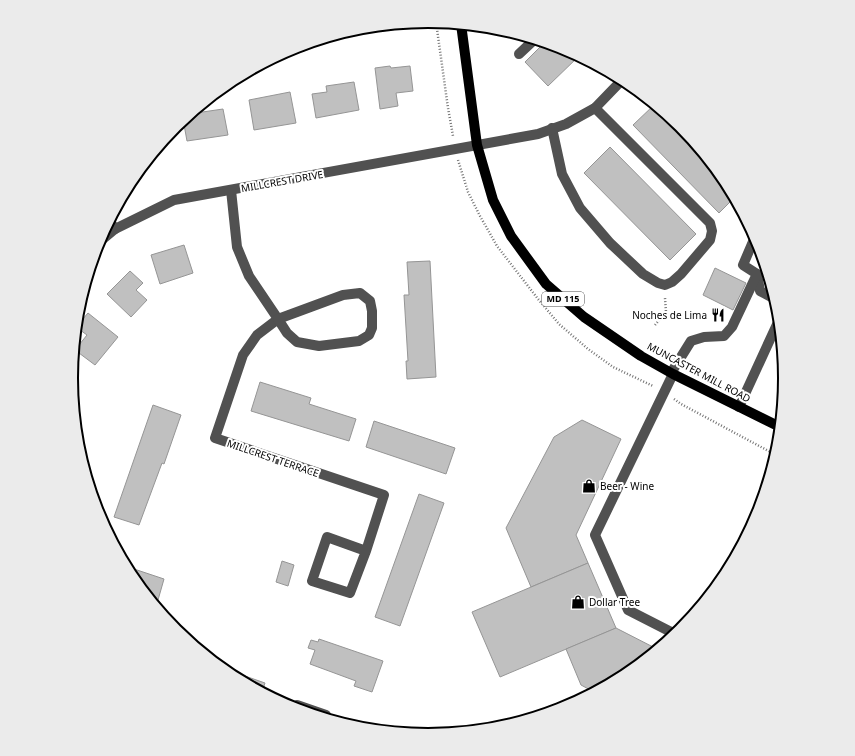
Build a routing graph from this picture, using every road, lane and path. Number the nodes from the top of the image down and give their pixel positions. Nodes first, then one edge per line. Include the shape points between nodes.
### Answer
1 (437, 28) edge
2 (462, 30) edge
3 (531, 44) edge
4 (520, 54) dead end
5 (618, 85) edge
6 (595, 108) junction
7 (552, 128) junction
8 (477, 146) junction
9 (455, 149) junction
10 (231, 190) junction
11 (114, 223) edge
12 (751, 245) edge
13 (757, 274) junction
14 (665, 285) junction
15 (767, 293) edge
16 (278, 319) junction
17 (655, 325) dead end
18 (775, 330) edge
19 (672, 374) junction
20 (664, 392) junction
21 (739, 408) junction
22 (775, 425) edge
23 (770, 451) edge
24 (366, 551) junction
25 (669, 631) edge

1 - 9 path
2 - 8 main road, MUNCASTER MILL ROAD / MD 115
3 - 4 street
5 - 6 street, MILLCREST DRIVE
6 - 7 street, MILLCREST DRIVE via 566,124
6 - 14 street via 710,223 710,240 681,274
7 - 8 street, MILLCREST DRIVE via 538,134
7 - 14 street via 562,174 580,208 610,243 643,274
8 - 9 street, MILLCREST DRIVE
8 - 19 main road, MUNCASTER MILL ROAD / MD 115 via 492,200 511,236 546,284 584,317
9 - 10 street, MILLCREST DRIVE
9 - 20 path via 468,192 497,246 559,324 613,367
10 - 11 street, MILLCREST DRIVE via 174,200
10 - 16 street, MILLCREST TERRACE via 237,247 249,276
12 - 13 street via 743,265
13 - 15 street via 760,292
13 - 19 street via 732,327 724,336 704,337 691,341
14 - 17 path via 666,312
16 - 16 street, MILLCREST TERRACE via 343,295 360,294 370,301 372,328 369,335 359,341 319,346 297,342
16 - 24 street, MILLCREST TERRACE via 257,335 243,355 215,438 384,495
18 - 21 street
19 - 20 street
19 - 21 main road, MUNCASTER MILL ROAD / MD 115
20 - 23 path via 681,404
20 - 25 street via 595,535 628,610
21 - 22 main road, MUNCASTER MILL ROAD / MD 115
24 - 24 street, MILLCREST TERRACE via 350,593 312,581 327,537

